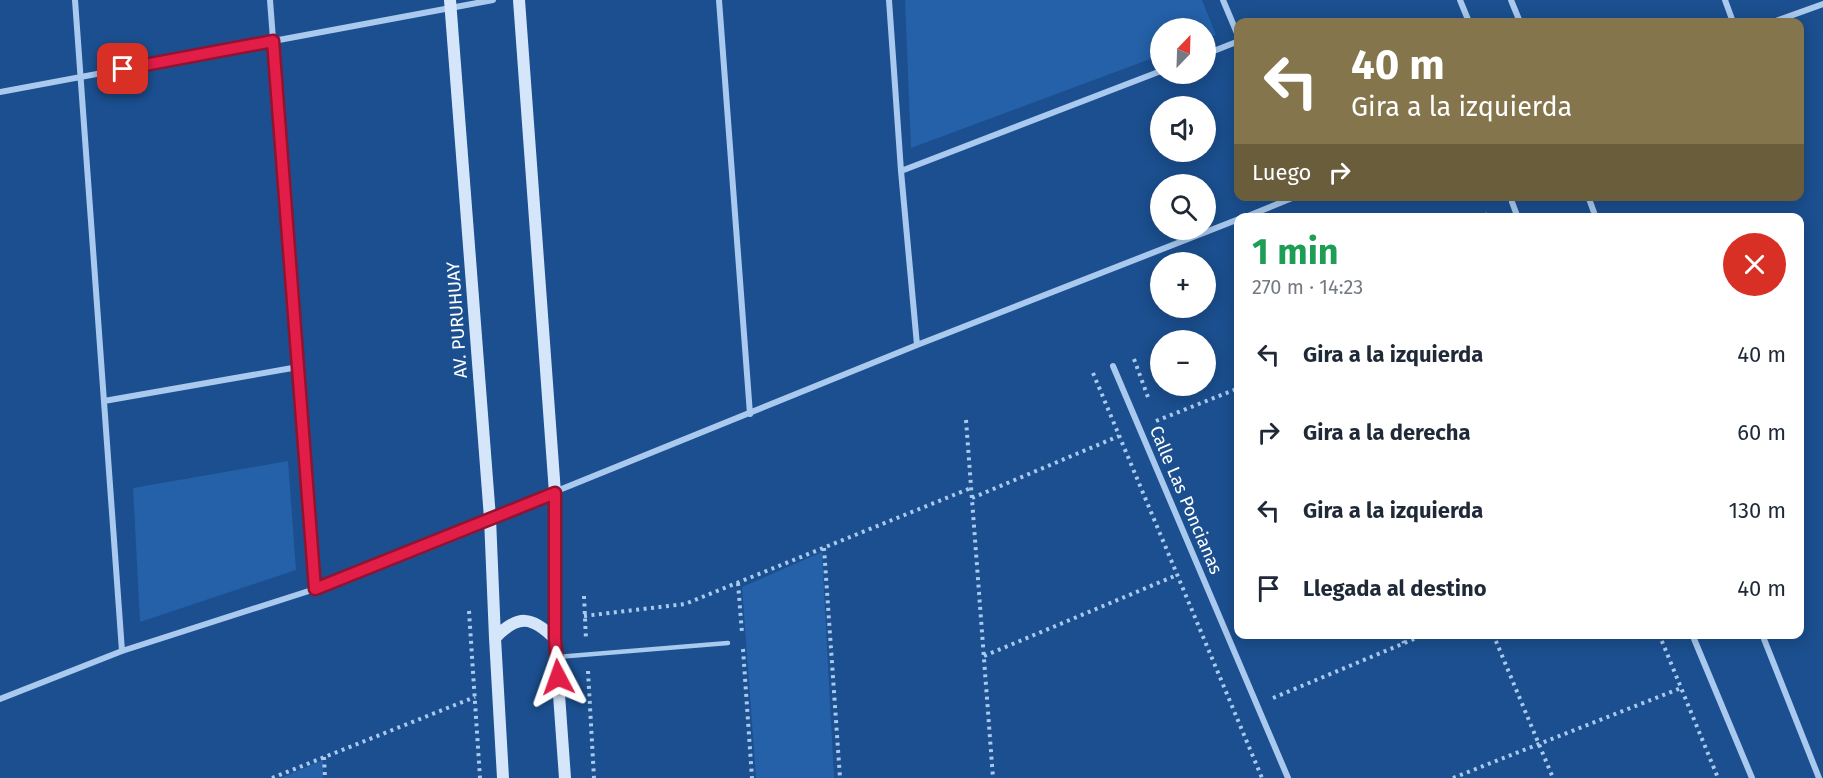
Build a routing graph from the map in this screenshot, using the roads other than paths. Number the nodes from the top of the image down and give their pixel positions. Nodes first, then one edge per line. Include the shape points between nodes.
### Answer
1 (75, 0) edge
2 (270, 0) edge
3 (493, 0) edge
4 (519, 0) edge
5 (719, 0) edge
6 (889, 0) edge
7 (1223, 0) edge
8 (1461, 0) edge
9 (1511, 0) edge
10 (1725, 0) edge
11 (451, 4) edge
12 (1823, 4) edge
13 (1468, 18) edge
14 (1518, 18) edge
15 (1732, 18) edge
16 (1784, 18) edge
17 (1234, 27) edge
18 (273, 41) junction
19 (1234, 41) edge
20 (1216, 49) edge
21 (1150, 75) edge
22 (81, 77) junction
23 (0, 92) edge
24 (901, 171) junction
25 (1286, 201) edge
26 (1512, 202) dead end
27 (1254, 213) edge
28 (1516, 213) edge
29 (1234, 221) edge
30 (917, 345) junction
31 (1113, 366) dead end
32 (298, 367) junction
33 (104, 400) junction
34 (750, 414) junction
35 (555, 493) junction
36 (490, 518) junction
37 (315, 589) junction
38 (495, 638) junction
39 (555, 639) junction
40 (1694, 639) edge
41 (1764, 639) edge
42 (728, 643) dead end
43 (122, 651) junction
44 (557, 657) junction
45 (0, 699) edge
46 (502, 778) edge
47 (565, 778) edge
48 (1287, 778) edge
49 (1752, 778) edge
50 (1819, 778) edge

1 - 22 street
2 - 18 street
3 - 11 street
4 - 35 main road
5 - 34 street
6 - 24 street
7 - 17 street
8 - 13 street
9 - 14 street
10 - 15 street
11 - 18 street
11 - 36 main road, AV. PURUHUAY
12 - 16 street
18 - 22 street
18 - 32 street
19 - 20 street
21 - 24 street
22 - 23 street
22 - 33 street
24 - 30 street
25 - 27 street
26 - 28 street
29 - 30 street
30 - 34 street
31 - 48 street, Calle Las Poncianas
32 - 33 street
32 - 37 street
33 - 43 street
34 - 35 street
35 - 36 street
35 - 39 main road
36 - 37 street
36 - 38 main road, AV. PURUHUAY
37 - 43 street
38 - 39 main road via 508,624 526,620 542,626
38 - 46 main road, AV. PURUHUAY
39 - 44 main road
40 - 49 street
41 - 50 street
42 - 44 lane
43 - 45 street
44 - 47 main road

